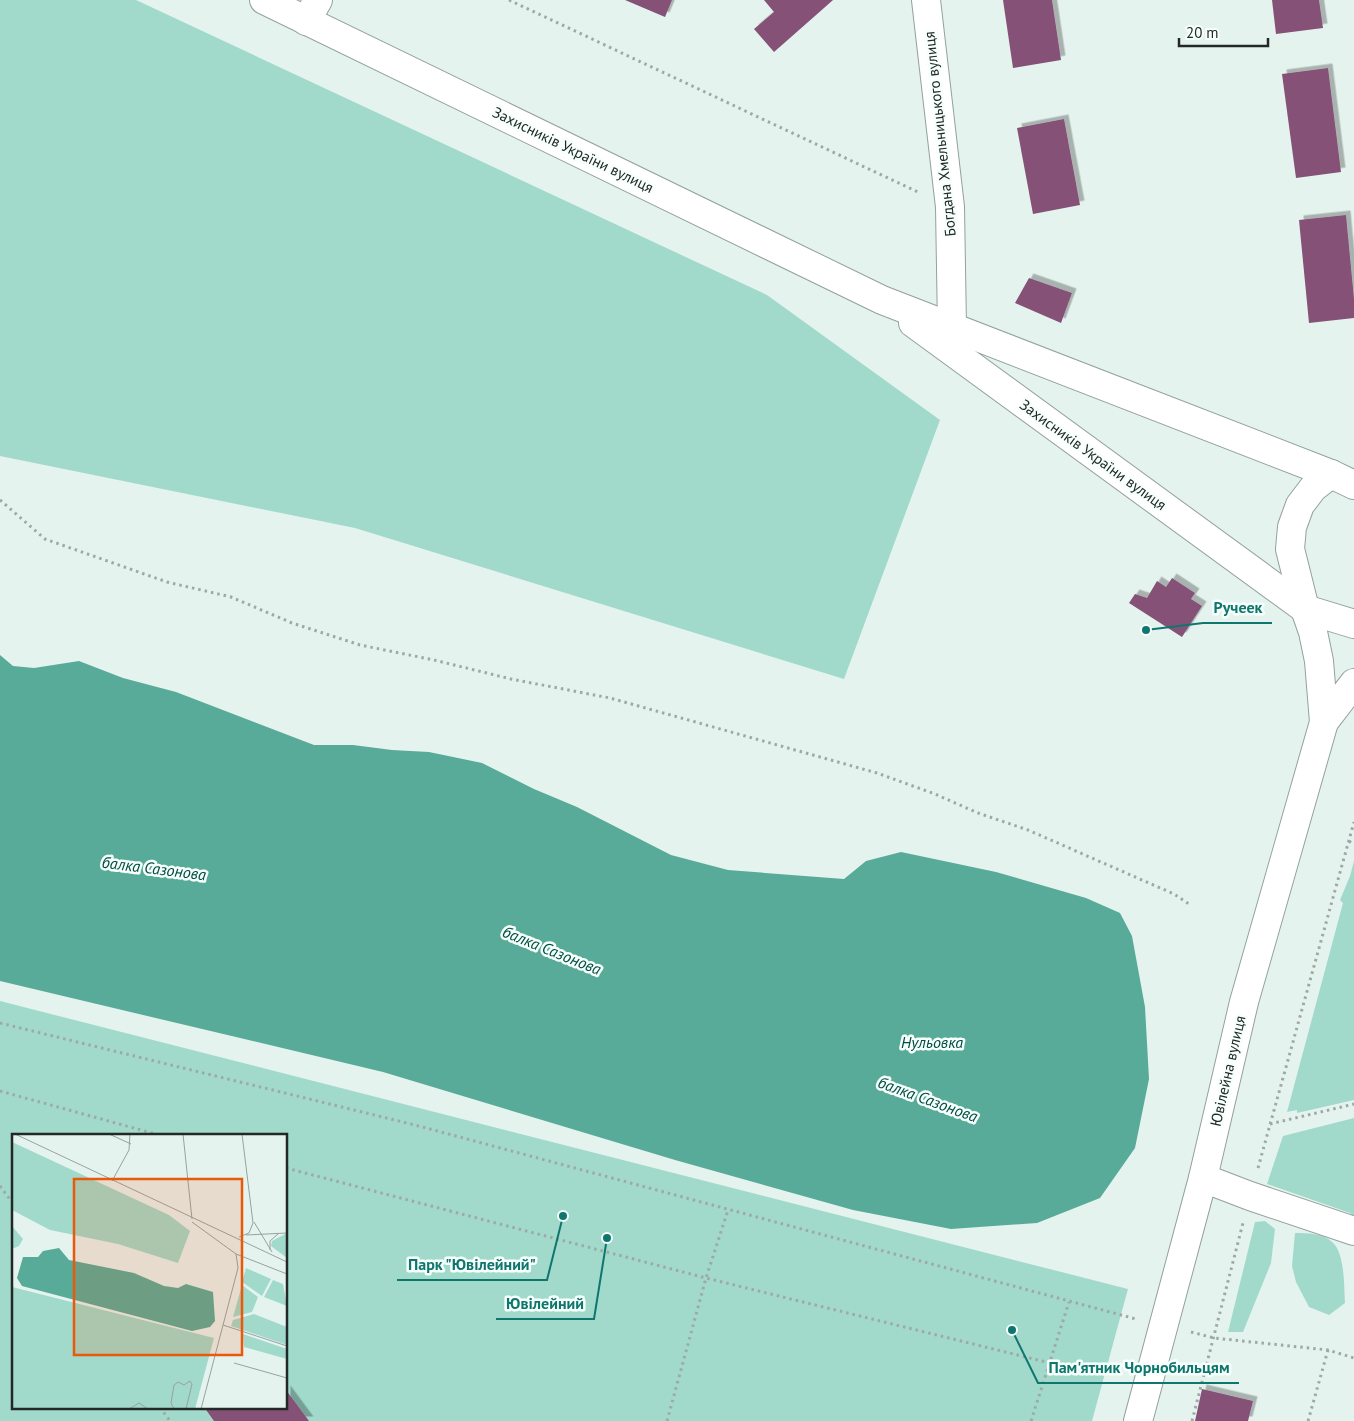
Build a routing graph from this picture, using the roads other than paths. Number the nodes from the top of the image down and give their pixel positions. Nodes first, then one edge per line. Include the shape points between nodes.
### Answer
1 (264, 0) edge
2 (926, 0) edge
3 (312, 10) edge
4 (882, 300) junction
5 (952, 328) junction
6 (1346, 477) edge
7 (1305, 609) junction
8 (1354, 624) edge
9 (1354, 683) edge
10 (1324, 722) junction
11 (1204, 1178) junction
12 (1354, 1231) edge
13 (1138, 1421) edge

1 - 3 main road, Захисників України вулиця
2 - 5 main road, Богдана Хмельницького вулиця via 950,207
3 - 4 main road, Захисників України вулиця
4 - 5 main road, Захисників України вулиця
4 - 7 main road, Захисників України вулиця
5 - 6 main road, Захисників України вулиця
6 - 7 main road, Ювілейна вулиця via 1313,488 1300,505 1292,527 1290,549
7 - 8 main road, Захисників України вулиця
7 - 10 main road, Ювілейна вулиця via 1319,661
9 - 10 main road, Ювілейна вулиця
10 - 11 main road, Ювілейна вулиця via 1244,1002
11 - 12 main road
11 - 13 main road, Ювілейна вулиця

